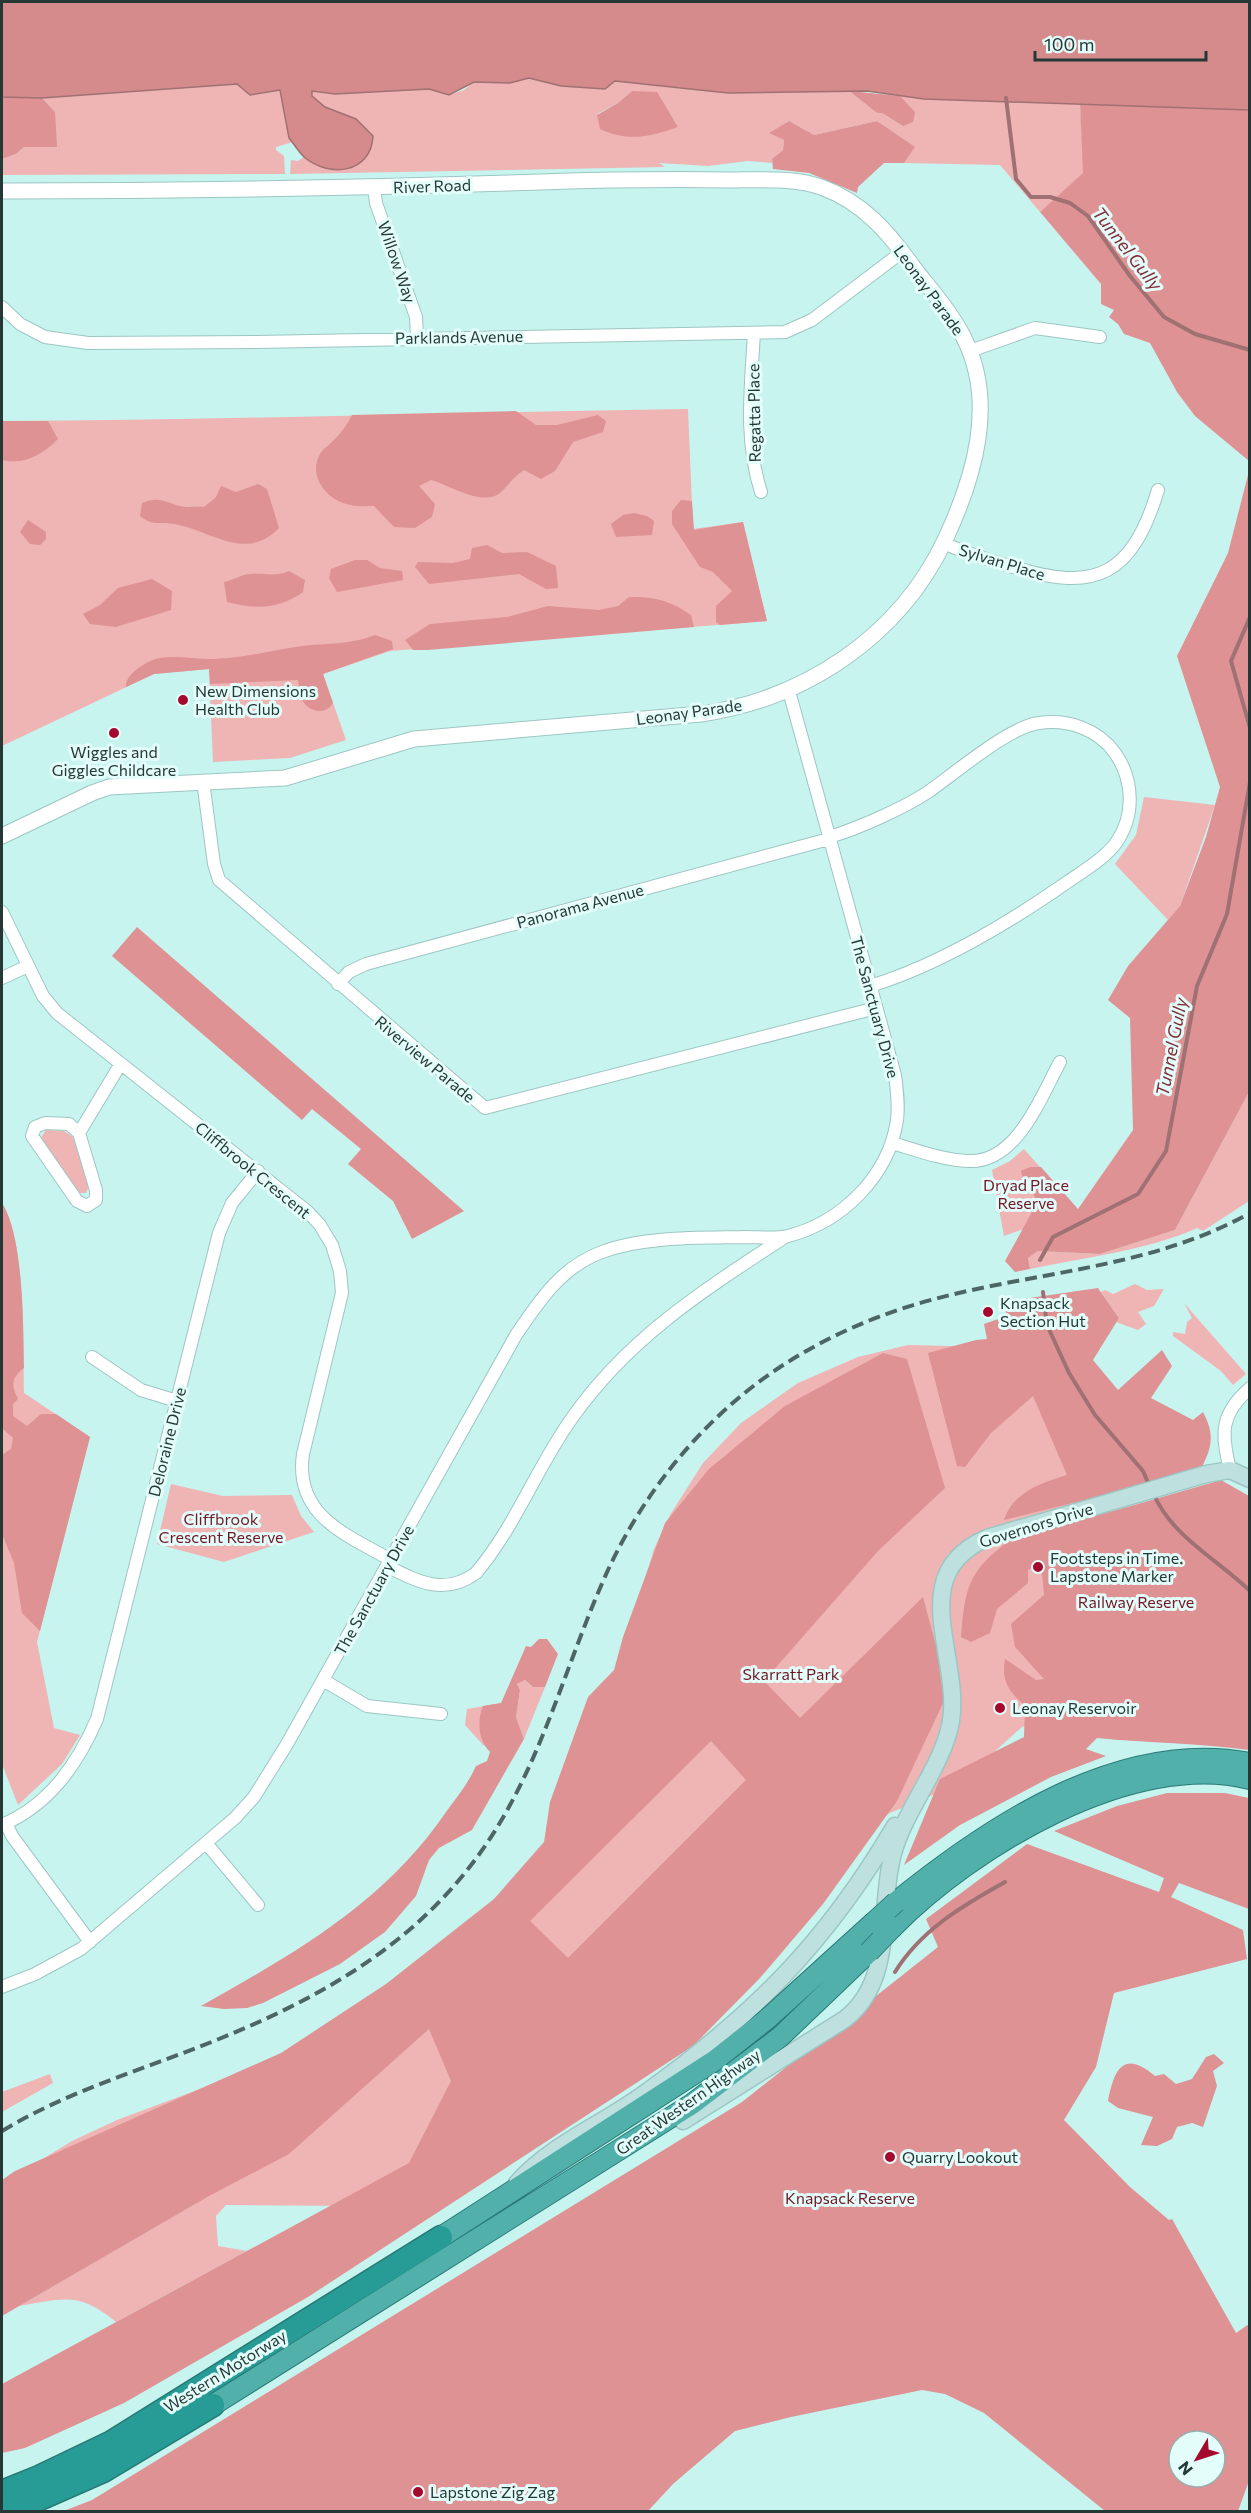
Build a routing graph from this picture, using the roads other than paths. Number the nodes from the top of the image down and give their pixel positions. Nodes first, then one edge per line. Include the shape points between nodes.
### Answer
1 (374, 187) junction
2 (2, 191) edge
3 (857, 205) joint
4 (903, 252) junction
5 (2, 307) edge
6 (754, 333) junction
7 (1100, 337) dead end
8 (417, 338) junction
9 (970, 351) junction
10 (1158, 490) dead end
11 (761, 492) dead end
12 (944, 543) junction
13 (789, 691) junction
14 (203, 781) junction
15 (2, 836) edge
16 (829, 838) junction
17 (2, 912) edge
18 (28, 966) junction
19 (2, 978) edge
20 (338, 984) junction
21 (870, 986) junction
22 (876, 1008) junction
23 (1060, 1062) dead end
24 (120, 1065) junction
25 (79, 1133) junction
26 (892, 1143) junction
27 (258, 1171) junction
28 (744, 1237) junction
29 (786, 1237) junction
30 (749, 1261) junction
31 (92, 1357) dead end
32 (1250, 1388) edge
33 (177, 1401) junction
34 (1230, 1470) junction
35 (1250, 1479) edge
36 (389, 1563) junction
37 (323, 1680) junction
38 (441, 1714) dead end
39 (936, 1759) junction
40 (1250, 1762) edge
41 (1250, 1779) edge
42 (4, 1824) edge
43 (206, 1844) junction
44 (258, 1905) dead end
45 (90, 1942) junction
46 (2, 1987) edge
47 (507, 2195) junction
48 (521, 2214) junction
49 (441, 2237) joint
50 (213, 2405) joint
51 (2, 2492) edge
52 (10, 2511) edge

1 - 2 street, River Road
1 - 3 street, River Road via 626,179 780,181 820,187
1 - 8 street, Willow Way via 376,203 416,317
3 - 4 street, Leonay Parade via 877,221
4 - 6 street, Parklands Avenue via 801,327
4 - 9 street, Leonay Parade via 954,322
5 - 8 street, Parklands Avenue via 36,333 77,343
6 - 8 street, Parklands Avenue
6 - 11 street, Regatta Place via 752,459
7 - 9 street via 1035,328
9 - 12 street, Leonay Parade via 979,384 980,428 968,481
10 - 12 street, Sylvan Place via 1148,524 1136,545 1093,576 1045,577
12 - 13 street, Leonay Parade via 908,598 864,643 829,669
13 - 14 street, Leonay Parade via 732,709 700,714 414,739 290,777
13 - 16 street, The Sanctuary Drive
14 - 15 street, Leonay Parade via 105,788
14 - 20 street, Riverview Parade via 219,880
16 - 20 street, Panorama Avenue via 366,964 349,972
16 - 21 street, The Sanctuary Drive
16 - 21 street, Panorama Avenue via 920,797 1008,737 1038,723 1062,722 1095,734 1115,753 1129,784 1130,809 1123,831 1097,861 1001,928
17 - 18 street, Cliffbrook Crescent
18 - 19 street
18 - 24 street, Cliffbrook Crescent via 57,1013
20 - 22 street, Riverview Parade via 485,1108
21 - 22 street, The Sanctuary Drive
22 - 26 street, The Sanctuary Drive via 898,1100
23 - 26 street via 1017,1136 988,1157 956,1160
24 - 25 street
24 - 27 street, Cliffbrook Crescent
25 - 25 street via 96,1190 96,1200 87,1206 77,1201 32,1136 35,1127 45,1123 69,1124
26 - 29 street, The Sanctuary Drive via 874,1176 849,1205
27 - 33 street, Deloraine Drive via 232,1203 222,1225
27 - 36 street, Cliffbrook Crescent via 320,1225 337,1258 342,1282 341,1305 303,1454 305,1488 316,1510 329,1524
28 - 29 street, The Sanctuary Drive
28 - 30 street via 750,1249
28 - 36 street, The Sanctuary Drive via 630,1244 592,1256 557,1280 516,1335
29 - 30 street, Cliffbrook Crescent
30 - 36 street, Cliffbrook Crescent via 677,1309 635,1345 595,1388 571,1419 476,1573 457,1584 433,1586 418,1582
31 - 33 street via 141,1390
32 - 34 street via 1227,1414 1224,1443
33 - 42 street, Deloraine Drive via 97,1719 64,1779 40,1802
34 - 35 main road
34 - 39 main road, Governors Drive via 987,1538 968,1548 950,1567 943,1582 940,1602 953,1700 949,1730
36 - 37 street, The Sanctuary Drive
37 - 38 street via 372,1707
37 - 43 street, The Sanctuary Drive via 254,1797
39 - 47 main road via 844,1905 760,2002 705,2050 650,2090 535,2164
39 - 48 main road via 894,1848 877,1972 857,2009 693,2114 547,2203
40 - 47 highway, Great Western Highway, bridge via 1185,1757 1146,1763 1039,1806 992,1831 957,1853 896,1902 766,2020 714,2061
41 - 48 highway, Great Western Highway, bridge via 1203,1772 1144,1779 1091,1798 976,1858 893,1927 780,2037 732,2075
42 - 45 street
43 - 44 street
43 - 45 street, The Sanctuary Drive
45 - 46 street, The Sanctuary Drive via 48,1967
47 - 49 highway, Great Western Highway
48 - 50 highway, Great Western Highway
49 - 51 highway, Western Motorway via 118,2438 50,2473
50 - 52 highway, Western Motorway via 104,2471

